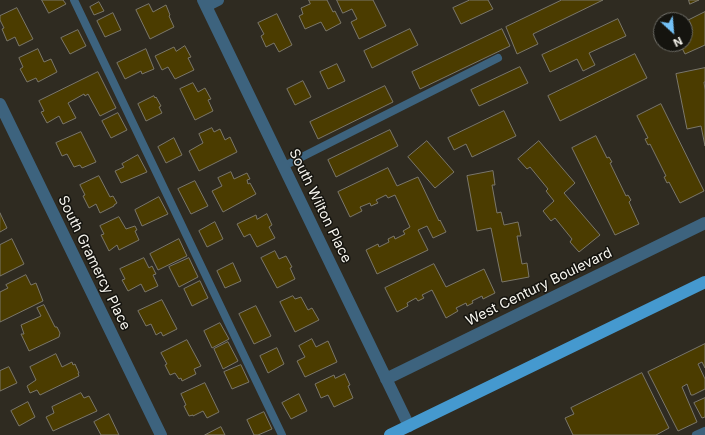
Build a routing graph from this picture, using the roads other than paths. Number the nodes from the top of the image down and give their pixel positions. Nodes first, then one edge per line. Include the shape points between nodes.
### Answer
1 (74, 0) edge
2 (218, 0) edge
3 (204, 3) edge
4 (498, 58) dead end
5 (0, 104) edge
6 (284, 166) junction
7 (705, 223) edge
8 (705, 282) edge
9 (386, 379) junction
10 (409, 426) junction
11 (705, 431) edge
12 (161, 435) edge
13 (282, 435) edge
14 (390, 435) edge
15 (696, 435) edge

1 - 13 lane
2 - 3 street
3 - 6 street, South Wilton Place
4 - 6 lane
5 - 12 street, South Gramercy Place
6 - 9 street, South Wilton Place
7 - 9 street, West Century Boulevard
8 - 10 main road
9 - 10 street, South Wilton Place
10 - 14 main road
11 - 15 lane

